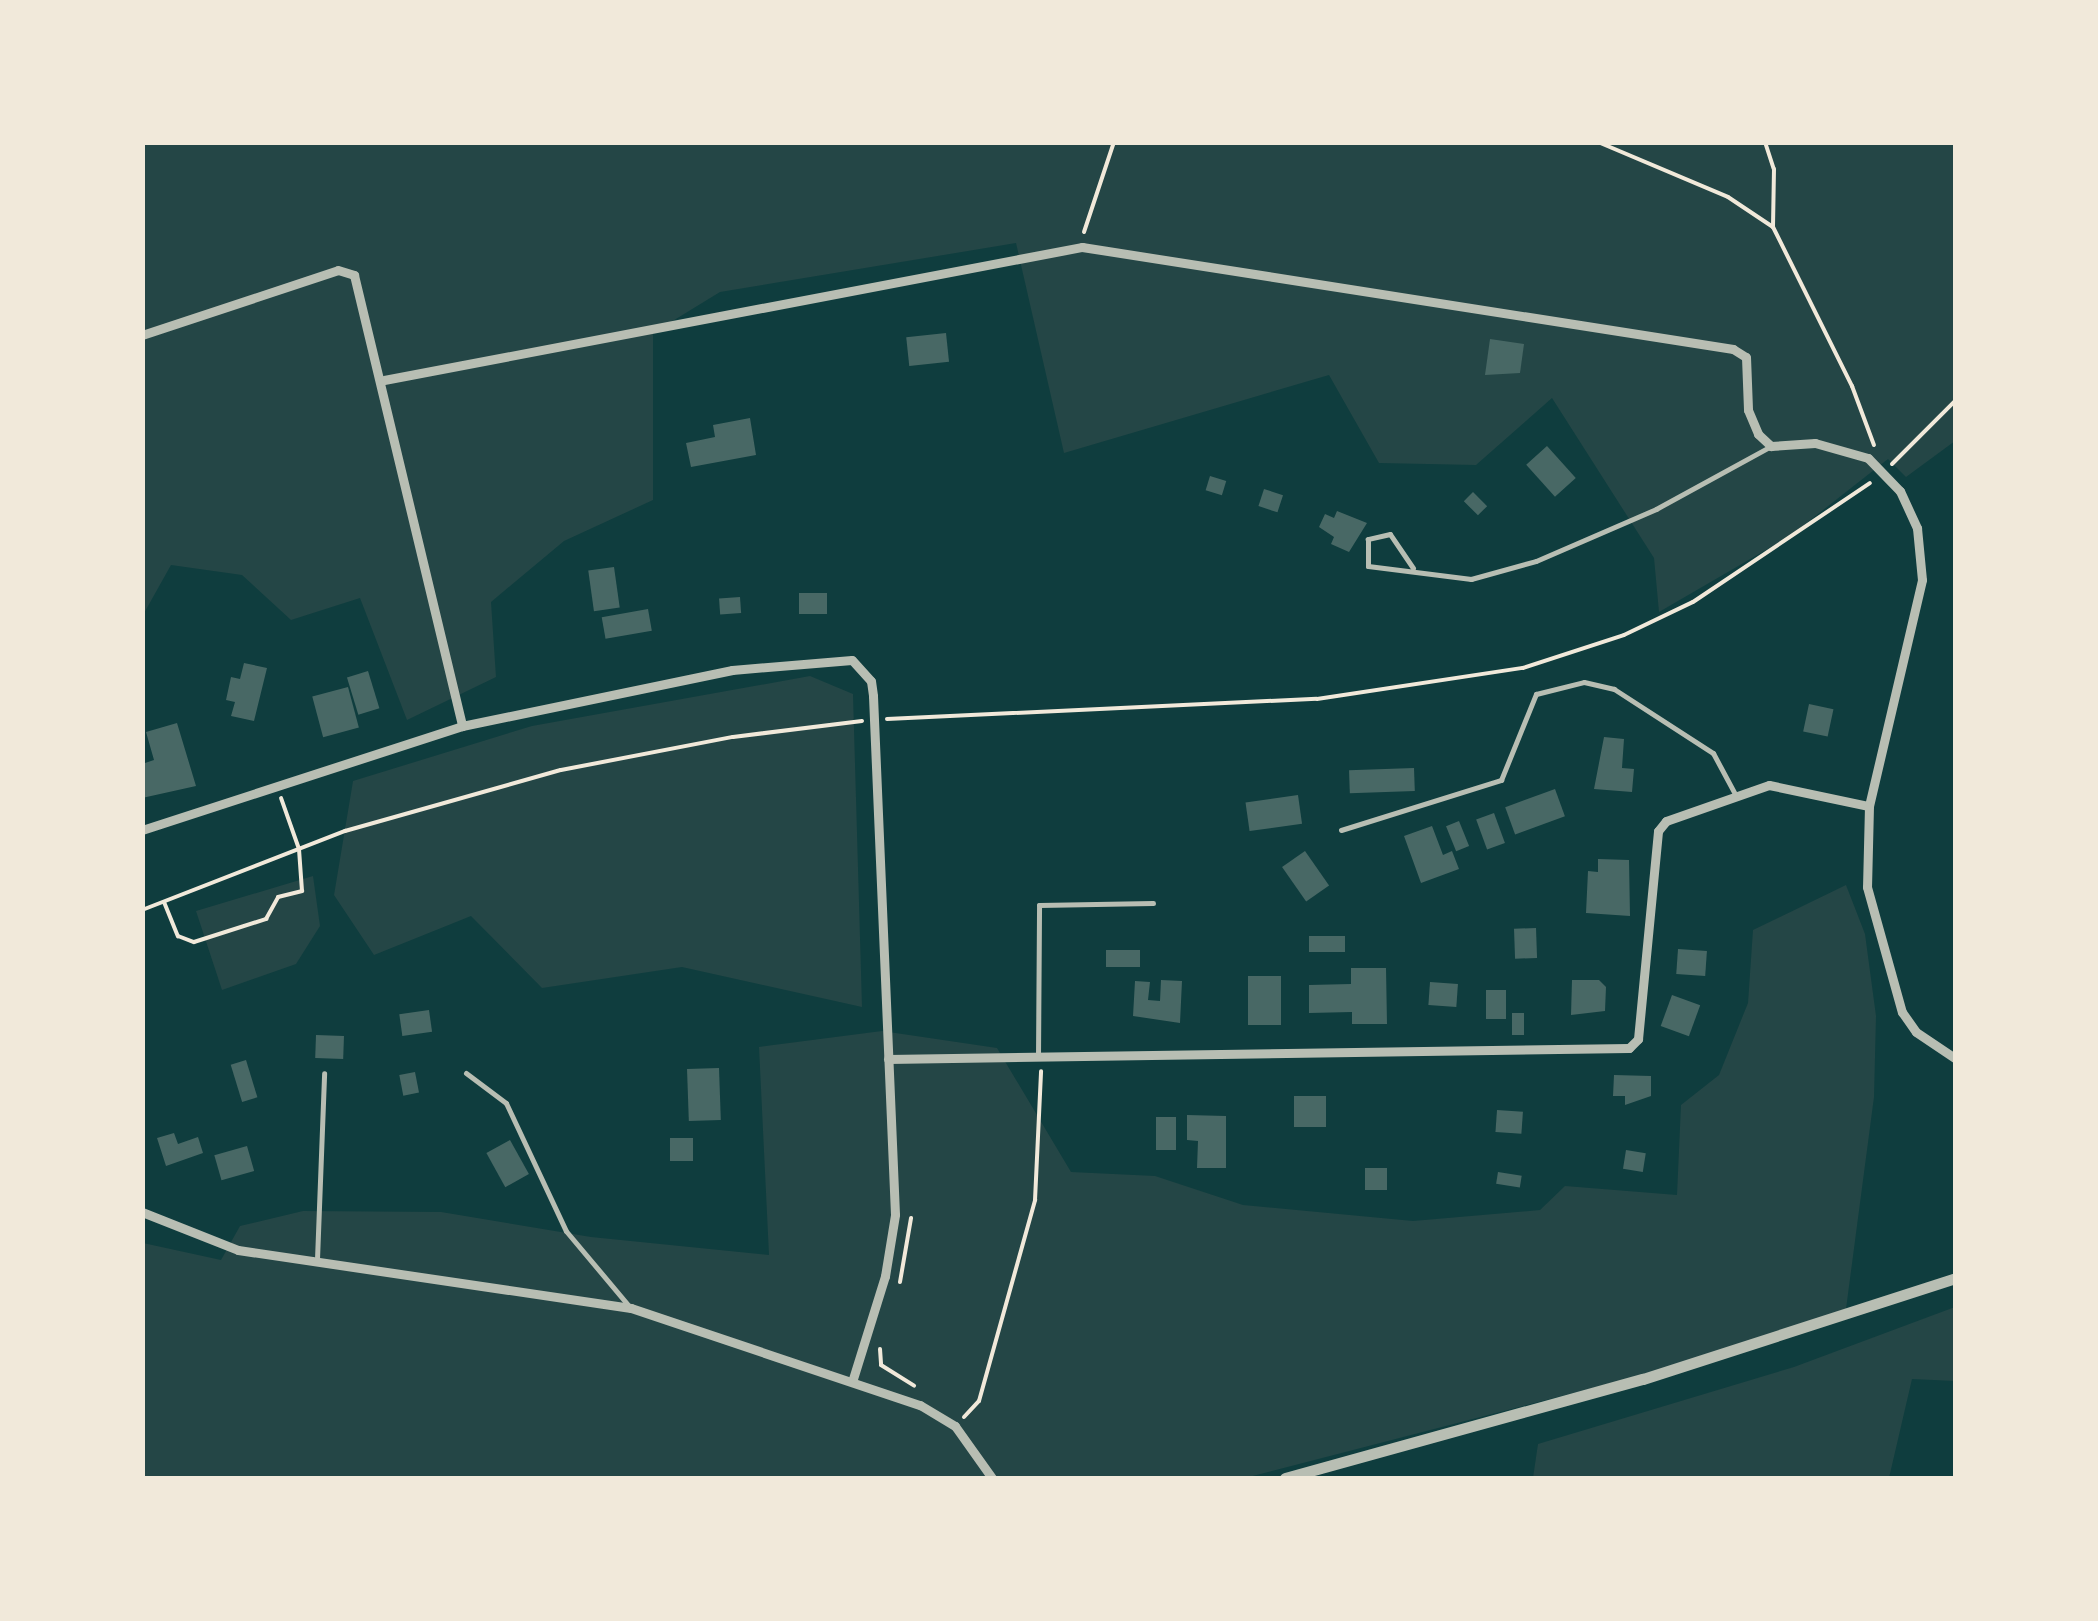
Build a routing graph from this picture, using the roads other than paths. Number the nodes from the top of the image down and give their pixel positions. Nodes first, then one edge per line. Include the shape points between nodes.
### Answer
1 (142, 335) edge
2 (384, 380) junction
3 (1771, 446) junction
4 (1413, 568) junction
5 (462, 726) junction
6 (1735, 794) junction
7 (1869, 806) junction
8 (142, 830) edge
9 (1341, 830) dead end
10 (1153, 903) dead end
11 (1038, 1057) junction
12 (888, 1058) junction
13 (1956, 1059) edge
14 (324, 1073) dead end
15 (466, 1074) dead end
16 (142, 1212) edge
17 (317, 1259) junction
18 (1956, 1278) edge
19 (631, 1308) junction
20 (853, 1379) junction
21 (992, 1478) edge
22 (1285, 1478) edge

1 - 2 street via 338,270 354,275 363,292
2 - 3 street via 1082,247 1733,349 1746,357 1748,410
2 - 5 street
3 - 4 lane via 1671,502 1536,561 1471,579 1435,578
3 - 7 street via 1847,448 1884,472 1900,492 1923,550
4 - 4 lane via 1368,566 1368,540 1390,534
5 - 8 street
5 - 12 street via 660,683 840,657 871,681
6 - 7 street via 1769,785
6 - 9 lane via 1713,753 1614,689 1584,682 1536,694 1501,780
6 - 11 street via 1666,821 1658,831 1638,1039 1629,1048
7 - 13 street via 1867,886 1890,983 1916,1032
10 - 11 lane via 1039,905
11 - 12 street
12 - 20 street via 892,1244
14 - 17 lane
15 - 19 lane via 506,1104 566,1231
16 - 17 street via 238,1250
17 - 19 street
18 - 22 street via 1644,1379
19 - 20 street
20 - 21 street via 955,1426

